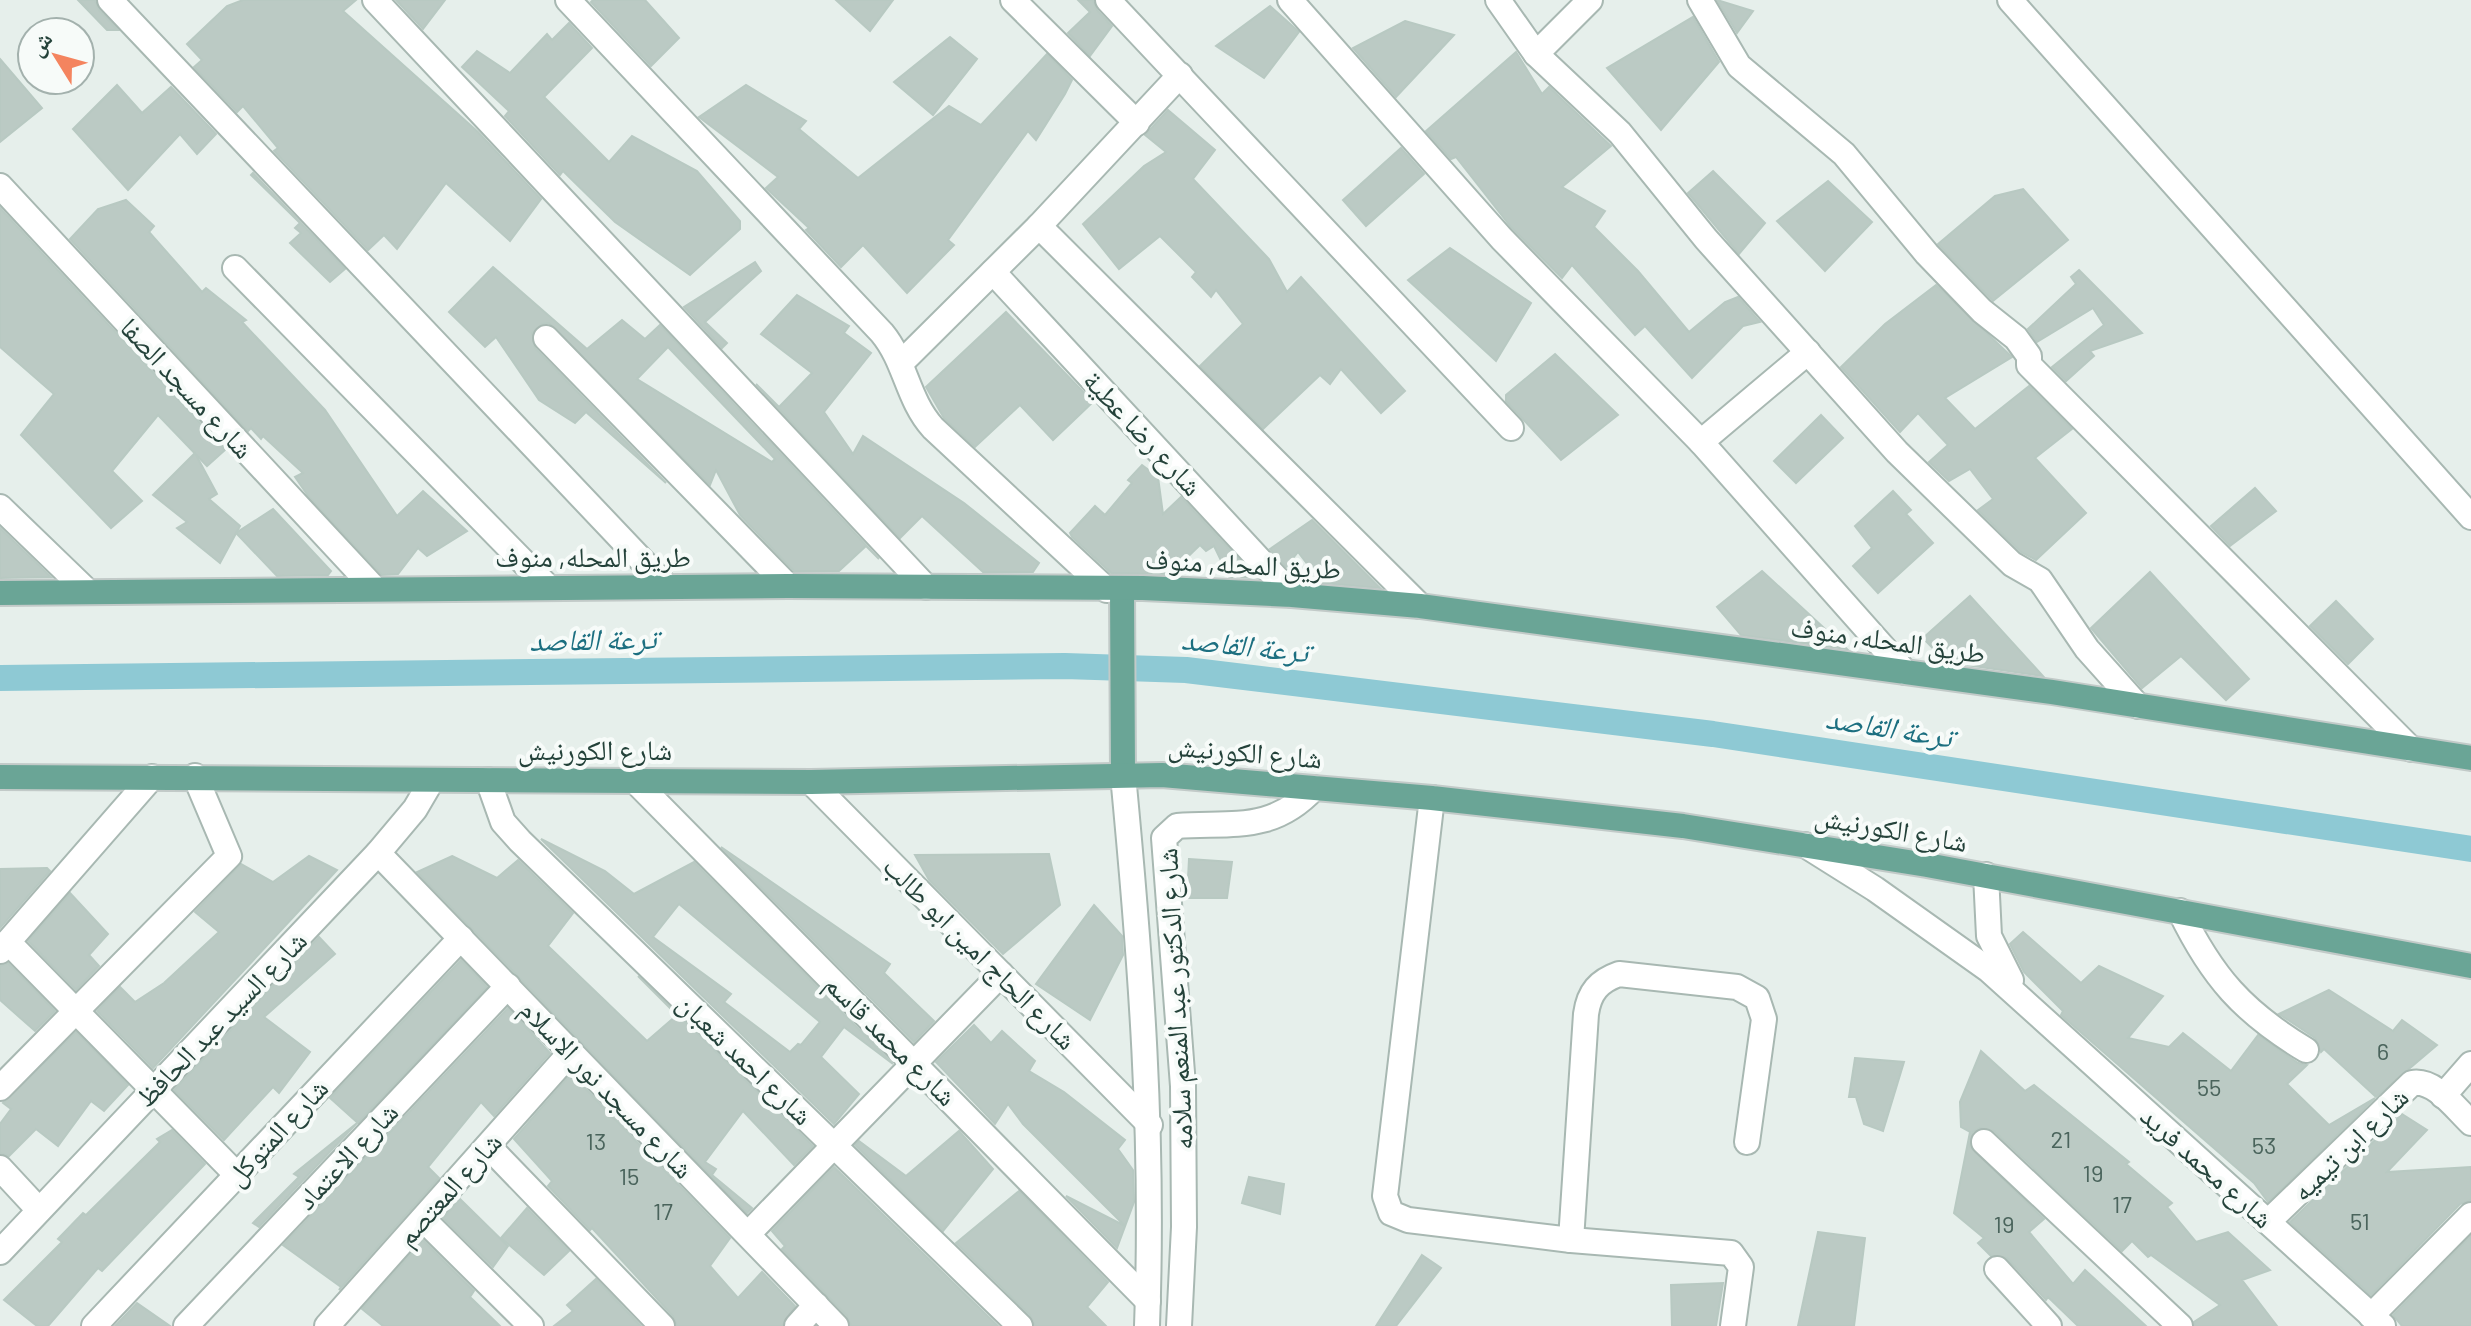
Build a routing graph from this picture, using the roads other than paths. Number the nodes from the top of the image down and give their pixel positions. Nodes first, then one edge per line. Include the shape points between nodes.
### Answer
1 (110, 0) edge
2 (375, 0) edge
3 (568, 0) edge
4 (1013, 0) edge
5 (1108, 0) edge
6 (1290, 0) edge
7 (1498, 0) edge
8 (1590, 0) edge
9 (1700, 0) edge
10 (2010, 0) edge
11 (1536, 54) junction
12 (1180, 75) junction
13 (1137, 123) junction
14 (0, 186) edge
15 (1039, 226) junction
16 (235, 268) dead end
17 (993, 272) junction
18 (546, 338) dead end
19 (1808, 352) junction
20 (902, 362) junction
21 (1511, 428) dead end
22 (1701, 442) junction
23 (0, 507) edge
24 (2471, 517) edge
25 (788, 586) junction
26 (667, 587) junction
27 (926, 587) junction
28 (549, 588) junction
29 (375, 589) junction
30 (1114, 589) junction
31 (87, 591) junction
32 (0, 593) edge
33 (1292, 595) junction
34 (1420, 606) junction
35 (1905, 672) junction
36 (2138, 706) junction
37 (2411, 749) junction
38 (2471, 758) edge
39 (1123, 775) junction
40 (195, 776) junction
41 (0, 777) edge
42 (152, 777) junction
43 (432, 780) junction
44 (488, 780) junction
45 (634, 780) junction
46 (811, 782) junction
47 (1314, 788) junction
48 (1432, 798) junction
49 (1804, 845) junction
50 (378, 853) junction
51 (1986, 875) junction
52 (2180, 911) junction
53 (461, 938) junction
54 (4, 946) edge
55 (2471, 966) edge
56 (1001, 974) junction
57 (508, 986) junction
58 (2031, 1007) junction
59 (75, 1010) junction
60 (2306, 1050) dead end
61 (571, 1052) junction
62 (914, 1063) junction
63 (2471, 1064) edge
64 (0, 1088) edge
65 (153, 1090) junction
66 (2443, 1096) junction
67 (2471, 1123) edge
68 (1150, 1125) junction
69 (1747, 1142) dead end
70 (1984, 1142) dead end
71 (834, 1145) junction
72 (488, 1146) junction
73 (0, 1168) edge
74 (237, 1175) junction
75 (39, 1210) junction
76 (2471, 1215) edge
77 (423, 1219) junction
78 (2268, 1222) junction
79 (748, 1234) junction
80 (1571, 1240) junction
81 (0, 1252) edge
82 (1997, 1269) dead end
83 (1148, 1301) junction
84 (816, 1305) junction
85 (2377, 1321) edge
86 (94, 1326) edge
87 (186, 1326) edge
88 (327, 1326) edge
89 (531, 1326) edge
90 (662, 1326) edge
91 (797, 1326) edge
92 (836, 1326) edge
93 (1020, 1326) edge
94 (1147, 1326) edge
95 (1179, 1326) edge
96 (1733, 1326) edge
97 (2049, 1326) edge
98 (2180, 1326) edge

1 - 26 street
2 - 27 street
3 - 20 street via 874,324
4 - 13 street
5 - 12 street
6 - 22 street via 1502,239
7 - 11 street
8 - 11 street
9 - 37 street via 1739,66 1844,154 1927,254 2016,338 2029,365
10 - 24 street
11 - 19 street via 1620,133
12 - 13 street
12 - 21 street
13 - 15 street
14 - 29 street, شارع مسجد الصفا
15 - 17 street
15 - 34 street
16 - 28 street
17 - 20 street
17 - 33 street, شارع رضا عطية
18 - 25 street
19 - 22 street
19 - 36 street via 1897,452 2012,564 2040,580 2087,649
20 - 30 street via 910,394 924,418
22 - 35 street
23 - 31 street
25 - 26 main road, طريق المحله, منوف
25 - 27 main road, طريق المحله, منوف
26 - 28 main road, طريق المحله, منوف
27 - 30 main road, طريق المحله, منوف
28 - 29 main road, طريق المحله, منوف
29 - 31 main road, طريق المحله, منوف
30 - 33 main road, طريق المحله, منوف
30 - 39 main road
31 - 32 main road, طريق المحله, منوف
33 - 34 main road, طريق المحله, منوف
34 - 35 main road, طريق المحله, منوف
35 - 36 main road, طريق المحله, منوف
36 - 37 main road, طريق المحله, منوف
37 - 38 main road, طريق المحله, منوف
39 - 46 main road, شارع الكورنيش
39 - 47 main road, شارع الكورنيش
39 - 68 street, شارع الدكتور عبد المنعم سلامه via 1141,945
40 - 42 main road, شارع الكورنيش
40 - 43 main road, شارع الكورنيش
40 - 59 street via 229,856
41 - 42 main road, شارع الكورنيش
42 - 54 street
43 - 44 main road, شارع الكورنيش
43 - 50 street, شارع السيد عبد الحافظ
44 - 45 main road, شارع الكورنيش
44 - 71 street, شارع احمد شعبان via 503,822 520,841
45 - 46 main road, شارع الكورنيش
45 - 62 street, شارع محمد قاسم
46 - 56 street, شارع الحاج امين ابو طالب
47 - 48 main road, شارع الكورنيش
47 - 95 street, شارع الدكتور عبد المنعم سلامه via 1273,819 1177,826 1164,838 1183,1086
48 - 49 main road, شارع الكورنيش
48 - 80 street via 1386,1205 1398,1218
49 - 51 main road, شارع الكورنيش
49 - 58 street, شارع محمد فريد via 1944,936
50 - 53 street, شارع مسجد نور الاسلام
50 - 65 street, شارع السيد عبد الحافظ
51 - 52 main road, شارع الكورنيش
51 - 58 street, شارع محمد فريد via 1989,936 2006,974
52 - 55 main road, شارع الكورنيش
52 - 60 street via 2201,954 2229,993 2265,1025
53 - 57 street, شارع مسجد نور الاسلام
53 - 74 street, شارع المتوكل
54 - 59 street
56 - 62 street
56 - 68 street, شارع الحاج امين ابو طالب
57 - 61 street, شارع مسجد نور الاسلام
57 - 87 street, شارع الاعتماد
58 - 78 street, شارع محمد فريد
59 - 64 street
59 - 65 street
61 - 72 street, شارع المعتصم
61 - 79 street, شارع مسجد نور الاسلام
62 - 71 street
62 - 83 street, شارع محمد قاسم
63 - 66 street
65 - 74 street
65 - 75 street, شارع السيد عبد الحافظ
66 - 67 street, شارع ابن تيميه
66 - 78 street, شارع ابن تيميه via 2421,1082 2412,1083
68 - 83 street, شارع الدكتور عبد المنعم سلامه
69 - 80 street via 1764,1019 1757,998 1737,987 1619,974 1606,978 1588,1000 1586,1014
70 - 98 street
71 - 79 street
71 - 93 street, شارع احمد شعبان
72 - 77 street, شارع المعتصم
72 - 90 street
73 - 75 street
74 - 86 street, شارع المتوكل
75 - 81 street, شارع السيد عبد الحافظ
76 - 85 street
77 - 88 street, شارع المعتصم
77 - 89 street
78 - 85 street, شارع محمد فريد
79 - 84 street, شارع مسجد نور الاسلام
80 - 96 street via 1731,1253 1741,1267
82 - 97 street
83 - 94 street, شارع الدكتور عبد المنعم سلامه
84 - 91 street
84 - 92 street, شارع مسجد نور الاسلام

